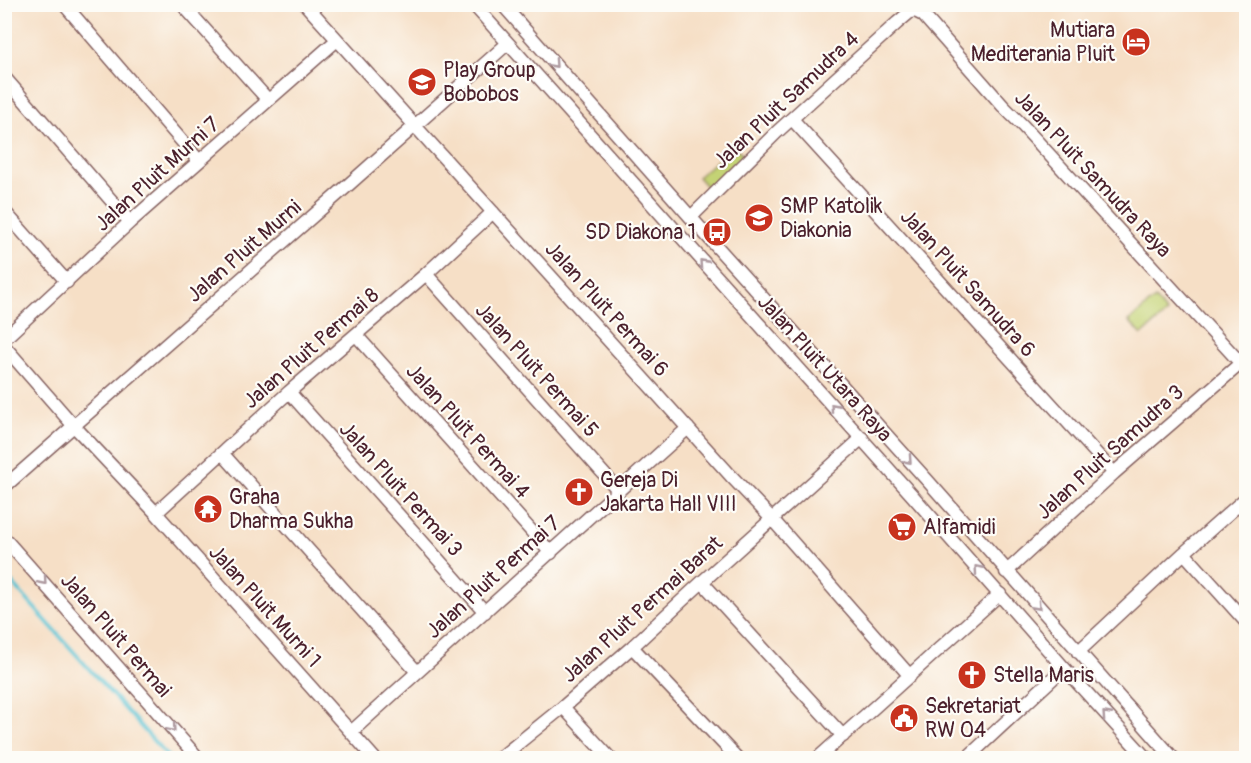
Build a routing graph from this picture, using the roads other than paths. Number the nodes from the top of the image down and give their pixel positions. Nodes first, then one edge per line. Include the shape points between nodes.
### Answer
1 (64, 4) edge
2 (182, 4) edge
3 (305, 4) edge
4 (474, 4) edge
5 (502, 4) edge
6 (910, 12) joint
7 (530, 37) junction
8 (337, 40) junction
9 (511, 47) junction
10 (4, 77) edge
11 (268, 100) junction
12 (792, 119) junction
13 (414, 126) junction
14 (199, 161) junction
15 (4, 211) edge
16 (493, 212) junction
17 (691, 217) junction
18 (130, 222) junction
19 (426, 274) junction
20 (67, 282) junction
21 (356, 335) junction
22 (4, 339) edge
23 (4, 346) edge
24 (1244, 366) edge
25 (289, 392) junction
26 (74, 426) junction
27 (688, 428) junction
28 (862, 438) junction
29 (222, 453) junction
30 (1114, 473) junction
31 (927, 480) junction
32 (4, 487) edge
33 (619, 491) junction
34 (911, 494) junction
35 (1246, 498) edge
36 (156, 513) junction
37 (772, 519) junction
38 (4, 538) edge
39 (550, 553) junction
40 (1184, 553) junction
41 (1006, 572) junction
42 (702, 582) junction
43 (1000, 594) junction
44 (485, 612) junction
45 (1246, 622) edge
46 (632, 647) junction
47 (1078, 652) junction
48 (1064, 668) junction
49 (417, 672) junction
50 (910, 676) junction
51 (563, 707) junction
52 (351, 732) junction
53 (843, 736) junction
54 (970, 757) edge
55 (198, 759) edge
56 (374, 759) edge
57 (500, 759) edge
58 (610, 759) edge
59 (737, 759) edge
60 (818, 759) edge
61 (1146, 759) edge
62 (1173, 759) edge

1 - 14 street
2 - 11 street
3 - 8 street, Jalan Pluit Permai 6
4 - 9 street, Jalan Pluit Utara Raya
5 - 7 street, Jalan Pluit Utara Raya
6 - 12 street, Jalan Pluit Samudra 4
6 - 24 street, Jalan Pluit Samudra Raya via 922,15
7 - 9 street, Jalan Pluit Murni
7 -> 17 street, Jalan Pluit Utara Raya
8 - 11 street, Jalan Pluit Murni 7
8 - 13 street, Jalan Pluit Permai 6
9 - 13 street, Jalan Pluit Murni
28 -> 9 street, Jalan Pluit Utara Raya
10 - 18 street
11 - 14 street, Jalan Pluit Murni 7
12 - 17 street, Jalan Pluit Samudra 4
12 - 30 street, Jalan Pluit Samudra 6
13 - 16 street, Jalan Pluit Permai 6
13 - 26 street, Jalan Pluit Murni
14 - 18 street, Jalan Pluit Murni 7
15 - 20 street
16 - 19 street, Jalan Pluit Permai 8
16 - 27 street, Jalan Pluit Permai 6
17 -> 31 street, Jalan Pluit Utara Raya
18 - 20 street, Jalan Pluit Murni 7
19 - 21 street, Jalan Pluit Permai 8
19 - 33 street, Jalan Pluit Permai 5
20 - 22 street, Jalan Pluit Murni 7
21 - 25 street, Jalan Pluit Permai 8
21 - 39 street, Jalan Pluit Permai 4
23 - 26 street, Jalan Pluit Murni 1
24 - 30 street, Jalan Pluit Samudra 3
25 - 29 street, Jalan Pluit Permai 8
25 - 44 street, Jalan Pluit Permai 3
26 - 32 street, Jalan Pluit Murni
26 - 36 street, Jalan Pluit Murni 1
27 - 33 street, Jalan Pluit Permai 7
27 - 37 street, Jalan Pluit Permai 6
28 - 34 street, Jalan Pluit Utara Raya
28 - 37 street, Jalan Pluit Permai Barat
29 - 36 street, Jalan Pluit Permai 8
29 - 49 street
30 - 41 street, Jalan Pluit Samudra 3
31 - 34 street
31 - 41 street, Jalan Pluit Utara Raya
33 - 39 street, Jalan Pluit Permai 7
43 -> 34 street, Jalan Pluit Utara Raya
35 - 40 street
36 - 52 street, Jalan Pluit Murni 1
37 - 42 street, Jalan Pluit Permai Barat
37 - 50 street, Jalan Pluit Permai 6
38 -> 55 street, Jalan Pluit Permai
39 - 44 street, Jalan Pluit Permai 7
40 - 45 street
40 - 47 street
41 -> 47 street, Jalan Pluit Utara Raya
42 - 46 street, Jalan Pluit Permai Barat
42 - 53 street
43 - 48 street, Jalan Pluit Utara Raya
43 - 50 street
44 - 49 street, Jalan Pluit Permai 7
46 - 51 street, Jalan Pluit Permai Barat
46 - 59 street
47 - 62 street, Jalan Pluit Utara Raya
48 - 54 street
61 -> 48 street, Jalan Pluit Utara Raya
49 - 52 street, Jalan Pluit Permai 7
50 - 53 street
51 - 57 street, Jalan Pluit Permai Barat
51 - 58 street
52 - 56 street, Jalan Pluit Murni 1
53 - 60 street

